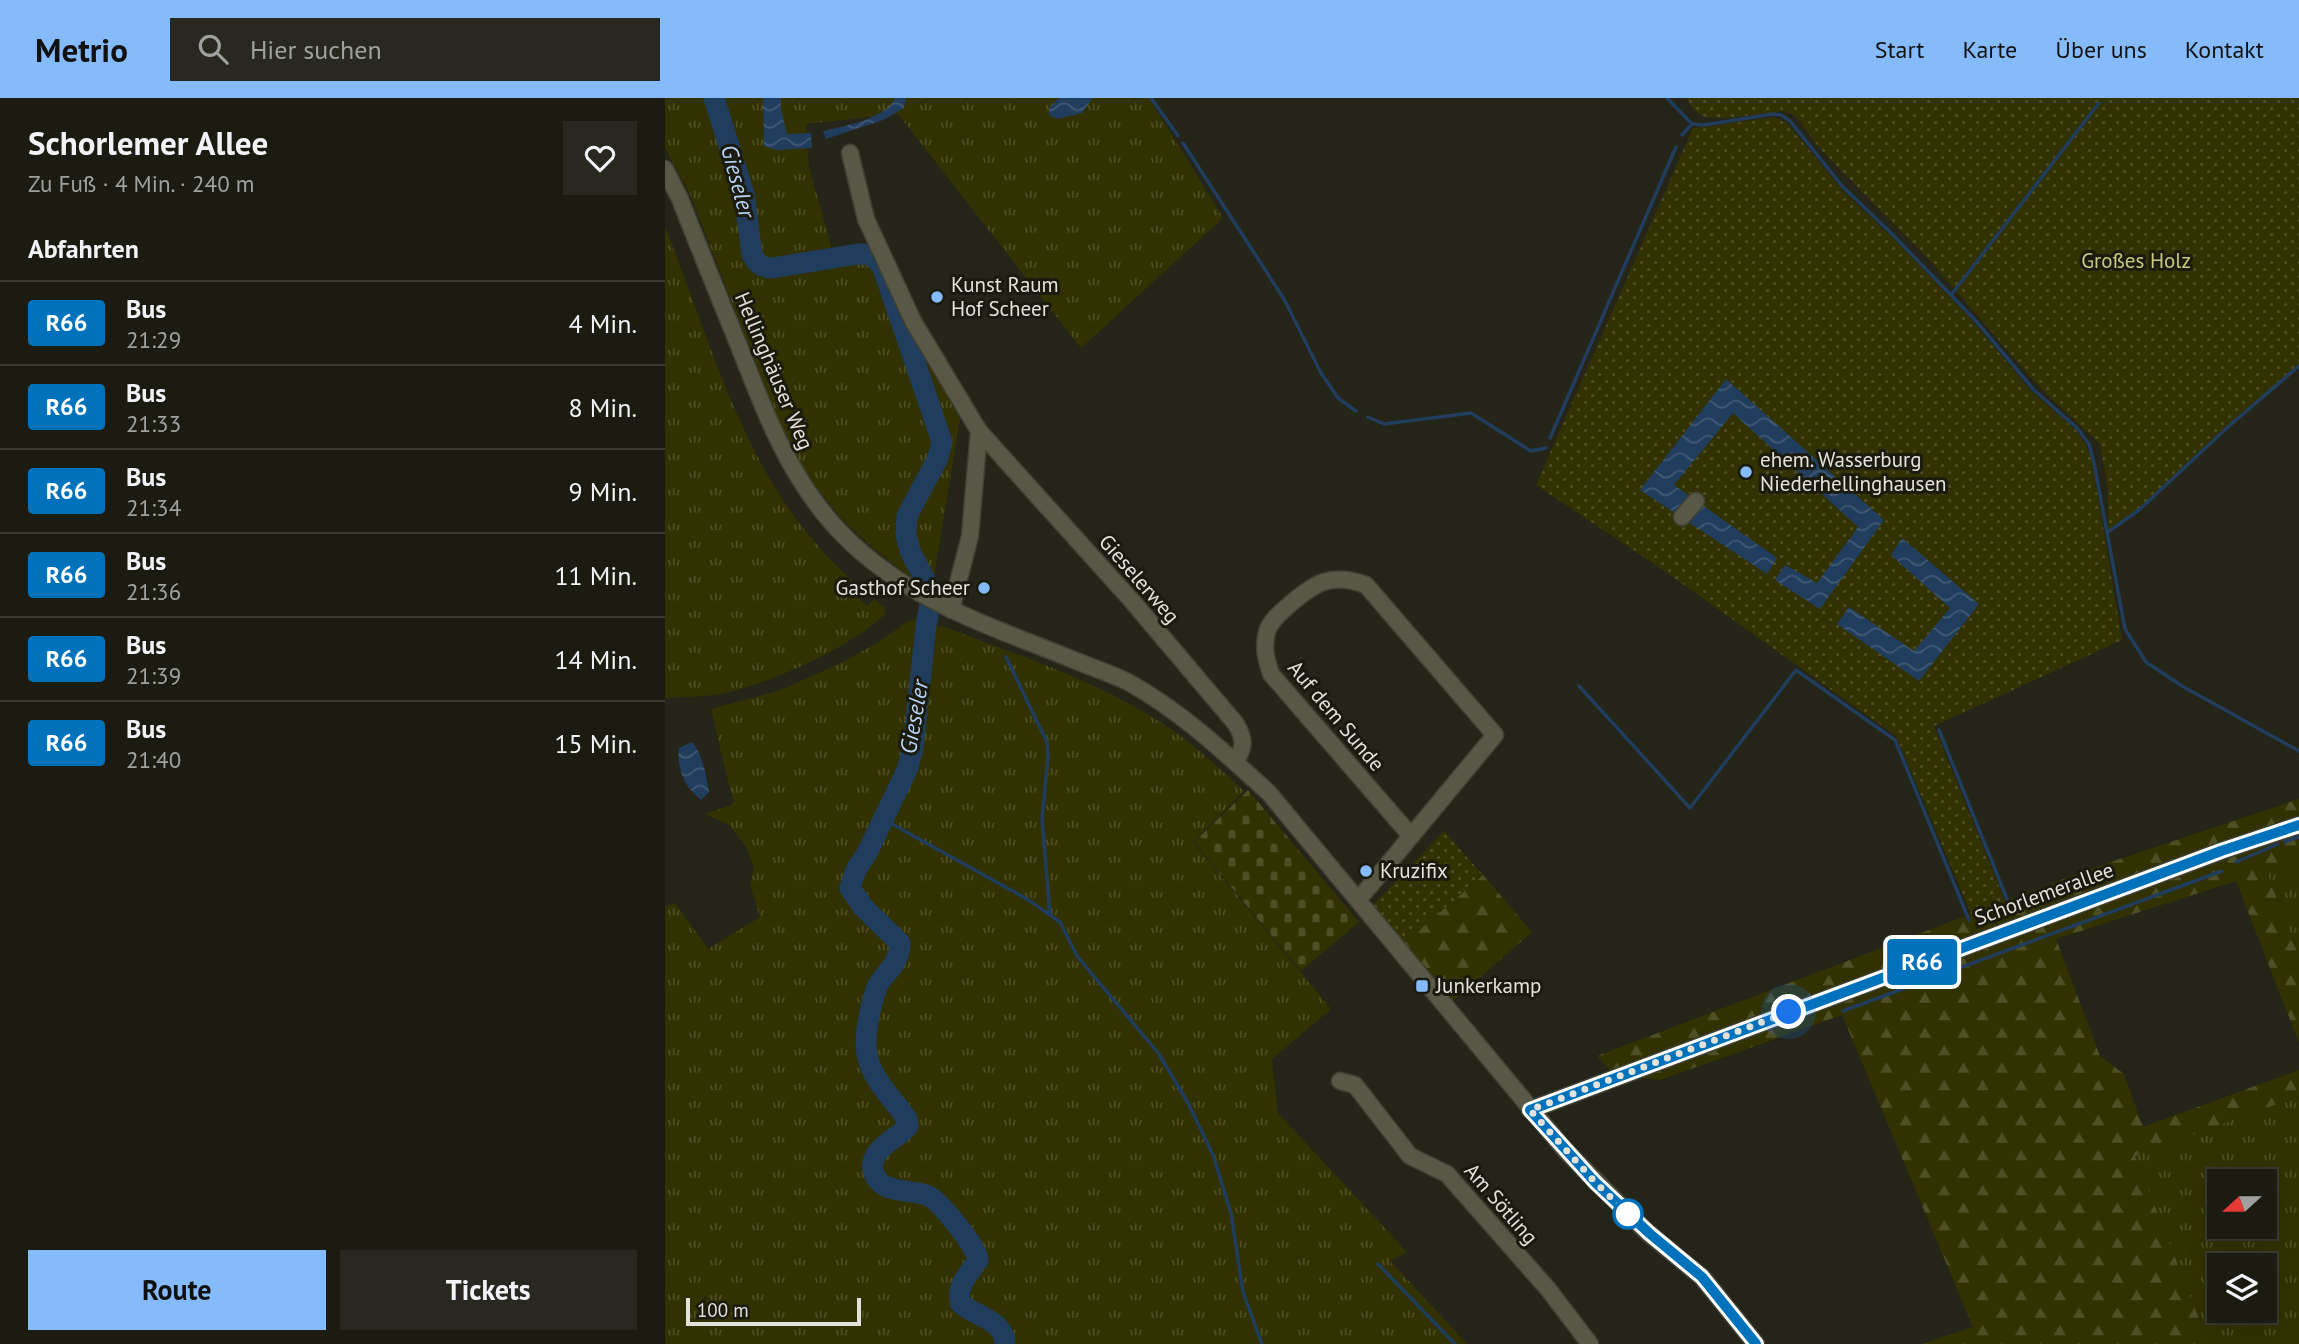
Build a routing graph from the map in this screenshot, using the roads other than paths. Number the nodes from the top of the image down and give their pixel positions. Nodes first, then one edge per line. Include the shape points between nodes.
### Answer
1 (850, 153) dead end
2 (665, 169) edge
3 (979, 431) junction
4 (1696, 501) dead end
5 (1682, 517) dead end
6 (947, 608) junction
7 (1235, 762) junction
8 (2299, 825) edge
9 (1411, 836) junction
10 (1359, 899) junction
11 (1340, 1081) dead end
12 (1530, 1110) junction
13 (1590, 1344) edge
14 (1756, 1344) edge

1 - 3 street, Gieselerweg via 869,226 913,321
2 - 6 street, Hellinghäuser Weg via 768,420 801,482 832,524 868,557 918,594
3 - 6 street via 970,536
3 - 7 street, Gieselerweg via 1236,724 1244,741
4 - 5 street
6 - 7 street, Hellinghäuser Weg via 1127,682 1185,718
7 - 10 street, Hellinghäuser Weg via 1269,793
8 - 12 street, Schorlemerallee
9 - 9 street, Auf dem Sunde via 1271,674 1264,654 1269,627 1277,616 1325,580 1366,585 1495,735
9 - 10 street
10 - 12 street, Hellinghäuser Weg
11 - 13 street, Am Sötling via 1355,1085 1410,1156 1447,1174
12 - 14 street, Hellinghäuser Weg via 1595,1182 1702,1277

